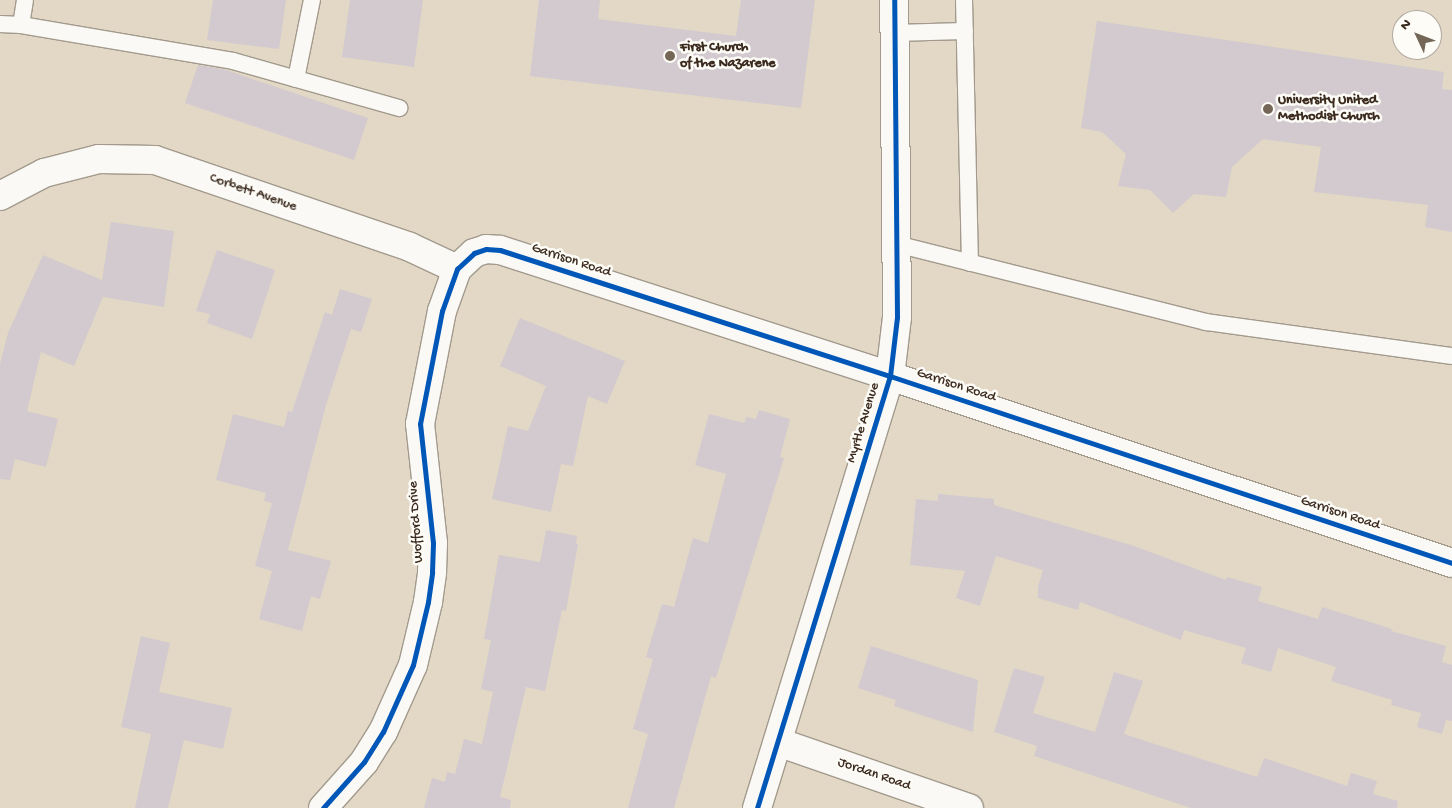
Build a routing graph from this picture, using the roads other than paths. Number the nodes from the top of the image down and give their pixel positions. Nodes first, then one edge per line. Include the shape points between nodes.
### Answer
1 (25, 0) edge
2 (312, 0) edge
3 (894, 0) edge
4 (964, 0) edge
5 (0, 24) edge
6 (21, 25) junction
7 (965, 31) junction
8 (894, 33) junction
9 (296, 79) junction
10 (399, 108) dead end
11 (0, 196) edge
12 (896, 244) junction
13 (970, 263) junction
14 (456, 269) junction
15 (1452, 356) edge
16 (890, 376) junction
17 (1452, 564) edge
18 (778, 742) junction
19 (323, 808) edge
20 (757, 808) edge
21 (969, 808) edge

1 - 6 lane
2 - 9 lane
3 - 8 street, Myrtle Avenue
4 - 7 lane
5 - 6 lane
6 - 9 lane via 233,61
7 - 8 lane
7 - 13 lane
8 - 12 street, Myrtle Avenue
9 - 10 lane
11 - 14 street, Corbett Avenue via 44,173 99,159 156,160 410,247
12 - 13 lane
12 - 16 street, Myrtle Avenue via 897,317
13 - 15 lane via 1206,322
14 - 16 street, Garrison Road via 474,253 486,249 500,250
14 - 19 street, Wofford Drive via 438,327 420,424 433,543 432,572 422,633 409,673 383,732 364,762
16 - 17 street, Garrison Road
16 - 18 street, Myrtle Avenue
18 - 20 street, Myrtle Avenue
18 - 21 street, Jordan Road

